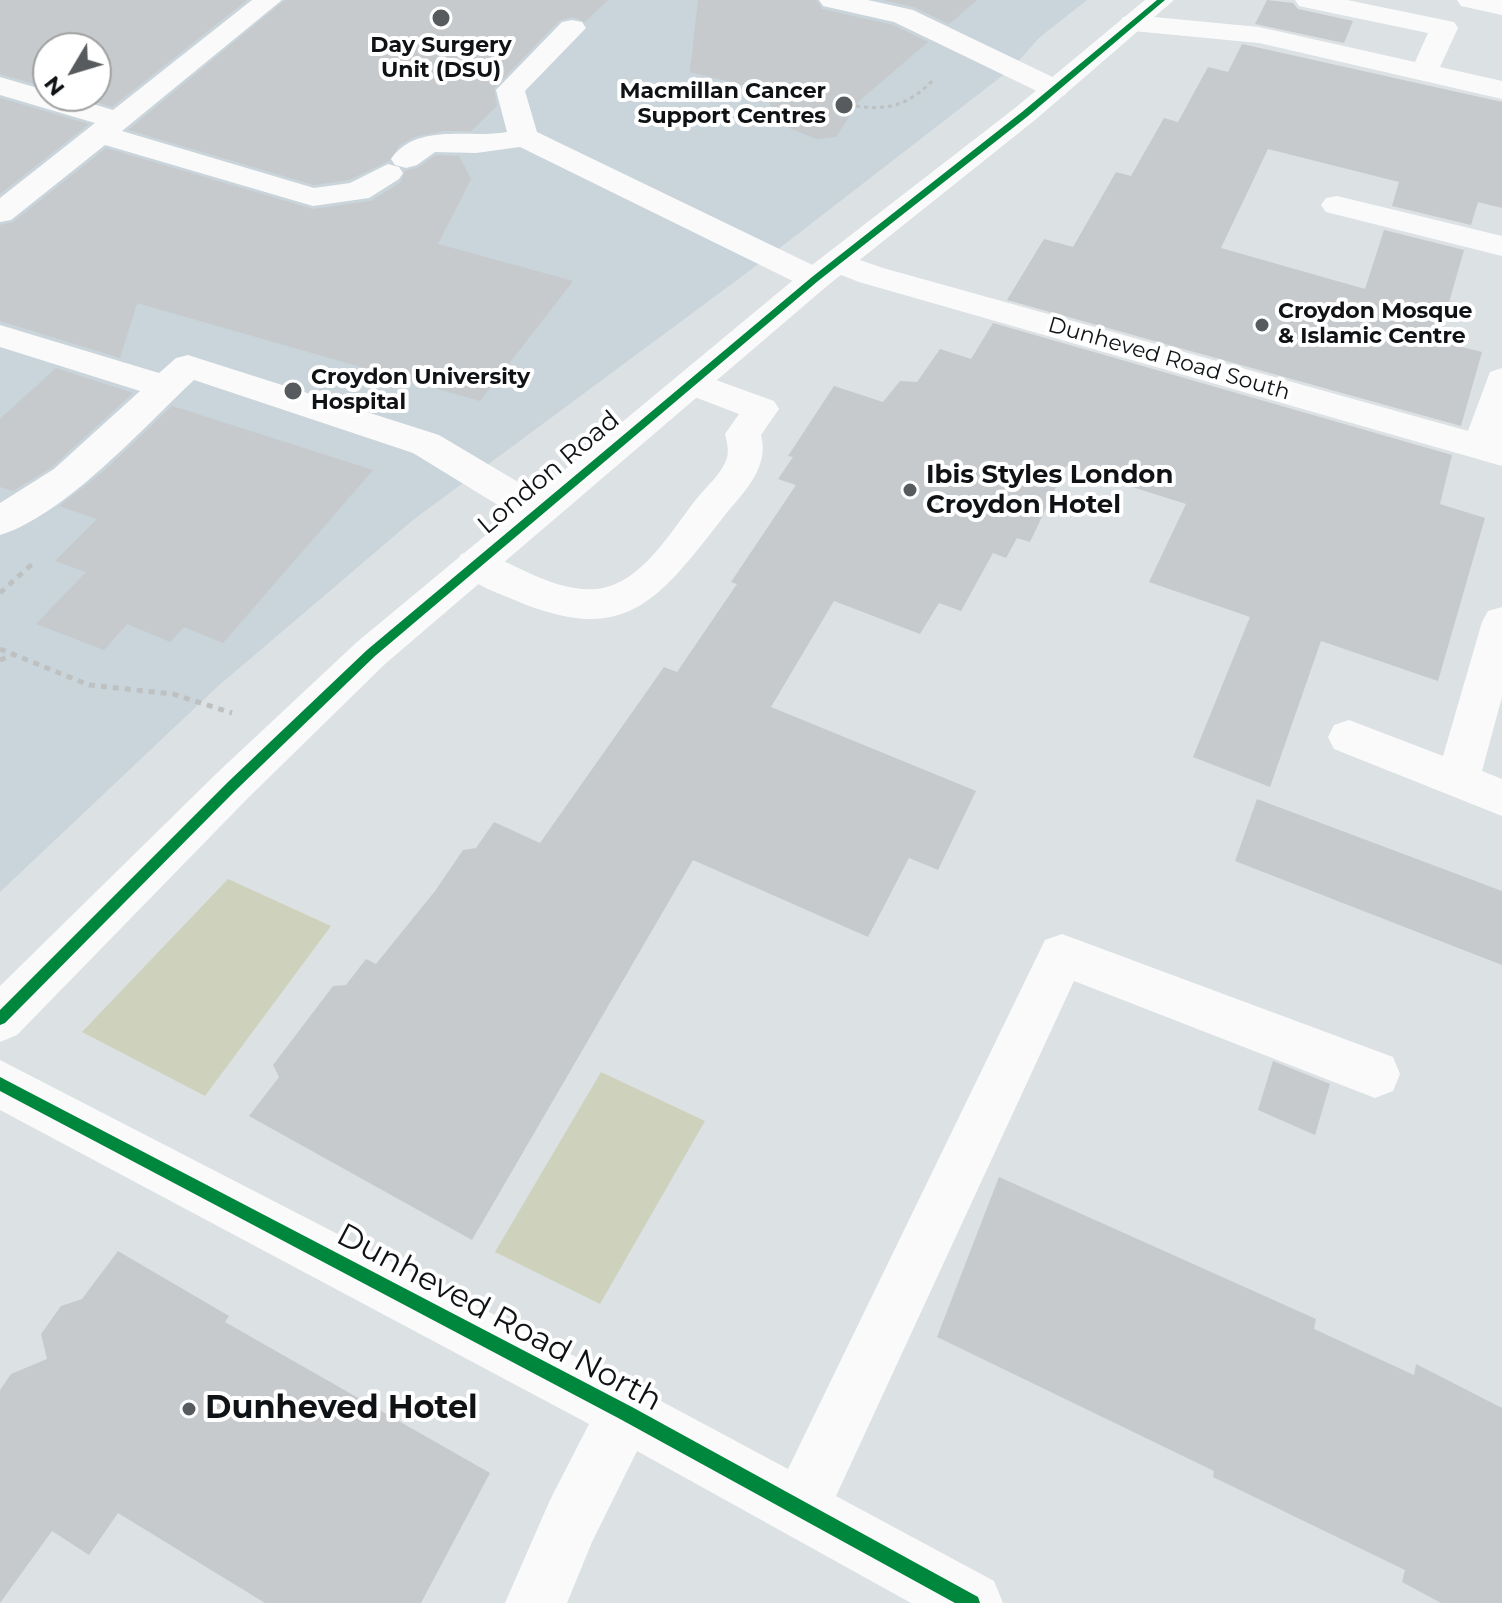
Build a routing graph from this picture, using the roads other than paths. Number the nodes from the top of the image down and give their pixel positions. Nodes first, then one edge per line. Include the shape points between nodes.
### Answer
1 (269, 0) edge
2 (832, 0) edge
3 (1161, 0) edge
4 (1308, 0) edge
5 (1470, 0) edge
6 (1502, 7) edge
7 (580, 19) dead end
8 (1133, 23) junction
9 (1428, 64) dead end
10 (0, 86) edge
11 (1055, 89) junction
12 (1502, 90) edge
13 (109, 127) junction
14 (523, 137) junction
15 (1337, 205) dead end
16 (0, 213) edge
17 (1502, 246) edge
18 (826, 271) junction
19 (0, 336) edge
20 (1502, 380) edge
21 (691, 383) junction
22 (166, 387) junction
23 (1491, 450) edge
24 (537, 511) junction
25 (0, 521) edge
26 (475, 564) junction
27 (1502, 622) edge
28 (1349, 737) dead end
29 (1458, 781) junction
30 (1502, 798) edge
31 (0, 1019) edge
32 (1375, 1074) dead end
33 (0, 1084) edge
34 (626, 1413) junction
35 (799, 1510) junction
36 (536, 1603) edge
37 (972, 1603) edge

1 - 13 main road
2 - 11 main road via 903,16
3 - 8 main road, London Road
4 - 9 main road via 1444,28
5 - 6 main road
7 - 14 main road via 510,90
8 - 11 main road, London Road
8 - 12 main road via 1259,35
10 - 13 main road
11 - 18 main road, London Road
13 - 14 main road via 313,197 358,191 429,143 475,146
13 - 16 main road
14 - 18 main road, Dunheved Road South
15 - 17 main road
18 - 21 main road, London Road
18 - 23 main road, Dunheved Road South via 871,275
19 - 22 main road
20 - 23 main road
21 - 24 main road, London Road
21 - 26 main road via 761,409 743,434 747,451 737,473 649,580 614,600 577,604 531,592
22 - 24 main road via 188,366 426,444
22 - 25 main road via 57,486
24 - 26 main road, London Road
26 - 31 main road, London Road via 286,732
27 - 29 main road
28 - 29 main road
29 - 30 main road
32 - 35 main road via 1062,955
33 - 34 main road, Dunheved Road North
34 - 35 main road, Dunheved Road North
34 - 36 main road
35 - 37 main road, Dunheved Road North

